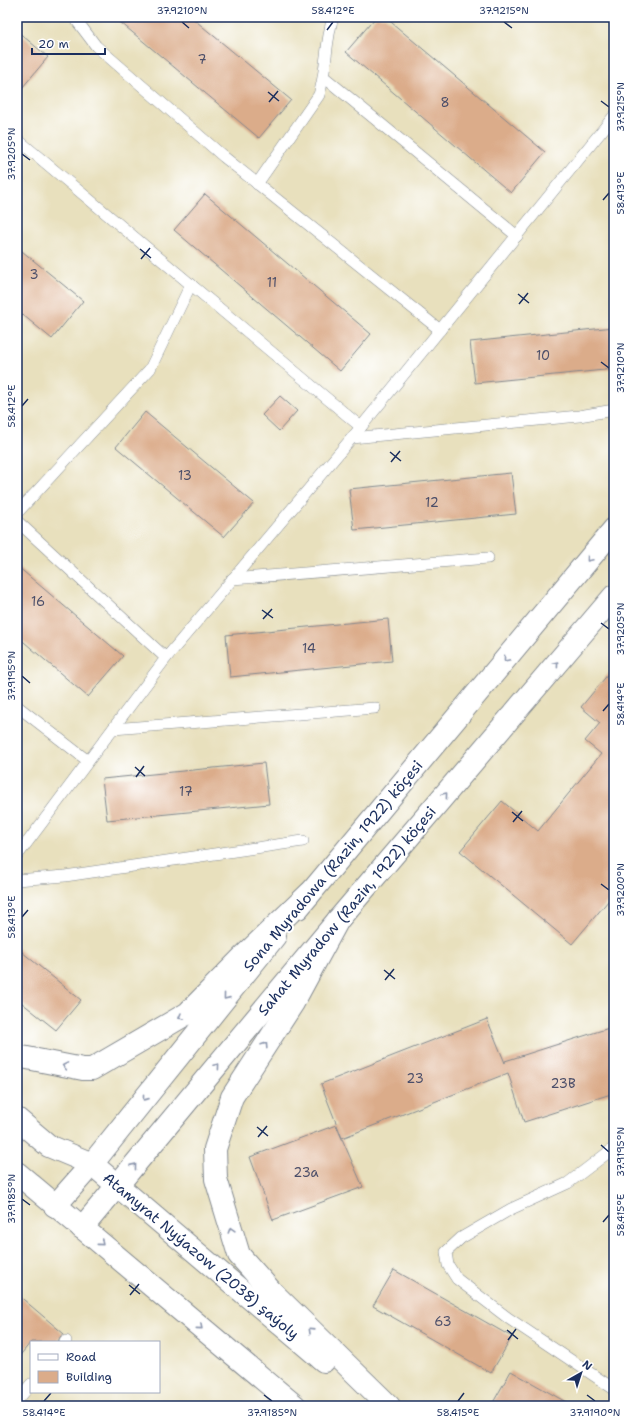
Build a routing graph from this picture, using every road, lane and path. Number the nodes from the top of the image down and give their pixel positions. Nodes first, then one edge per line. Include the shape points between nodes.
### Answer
1 (74, 17) edge
2 (333, 17) edge
3 (324, 78) junction
4 (614, 116) edge
5 (17, 139) edge
6 (257, 184) junction
7 (517, 236) junction
8 (191, 284) junction
9 (440, 330) junction
10 (614, 410) edge
11 (362, 427) junction
12 (352, 438) junction
13 (17, 513) edge
14 (17, 521) edge
15 (614, 529) edge
16 (488, 558) dead end
17 (232, 579) junction
18 (614, 596) edge
19 (166, 658) junction
20 (17, 706) edge
21 (375, 708) dead end
22 (113, 729) junction
23 (88, 761) junction
24 (303, 841) dead end
25 (17, 856) edge
26 (17, 880) edge
27 (310, 893) junction
28 (338, 920) junction
29 (17, 1056) edge
30 (17, 1119) edge
31 (611, 1154) edge
32 (92, 1164) junction
33 (17, 1174) edge
34 (118, 1186) junction
35 (55, 1206) junction
36 (82, 1228) junction
37 (30, 1385) edge
38 (614, 1389) edge
39 (17, 1401) edge
40 (295, 1406) edge
41 (377, 1406) edge
42 (389, 1406) edge

1 - 6 lane via 96,46
2 - 3 lane via 328,32
3 - 6 lane via 319,95
3 - 7 lane
4 - 7 lane
5 - 8 lane
6 - 9 lane
7 - 9 lane
8 - 11 lane
8 - 13 lane via 150,369
9 - 11 lane
10 - 12 lane via 579,416
11 - 12 lane
12 - 17 lane
14 - 19 lane
15 -> 27 main road, Sona Myradowa (Razin, 1922) köçesi
16 - 17 lane
17 - 19 lane
28 -> 18 main road, Sahat Myradow (Razin, 1922) köçesi
19 - 22 lane
20 - 23 lane
21 - 22 lane
22 - 23 lane
23 - 25 lane
24 - 26 lane via 65,876
27 -> 29 main road via 188,1014 92,1069
27 -> 32 main road, Sona Myradowa (Razin, 1922) köçesi
34 -> 28 main road, Sahat Myradow (Razin, 1922) köçesi
42 -> 28 main road via 239,1255 216,1179 215,1149 232,1096 293,1003
30 - 32 main road, Atamyrat Nyýazow (2038) şaýoly via 49,1146
31 - 38 lane via 568,1183 511,1209 461,1238 446,1252 448,1265 458,1278 508,1318
32 - 34 main road, Atamyrat Nyýazow (2038) şaýoly
32 - 35 main road, Sona Myradowa (Razin, 1922) köçesi
33 - 35 main road
34 - 36 main road, Sahat Myradow (Razin, 1922) köçesi
34 - 41 main road, Atamyrat Nyýazow (2038) şaýoly
35 - 36 main road
36 -> 40 main road
37 - 39 lane

